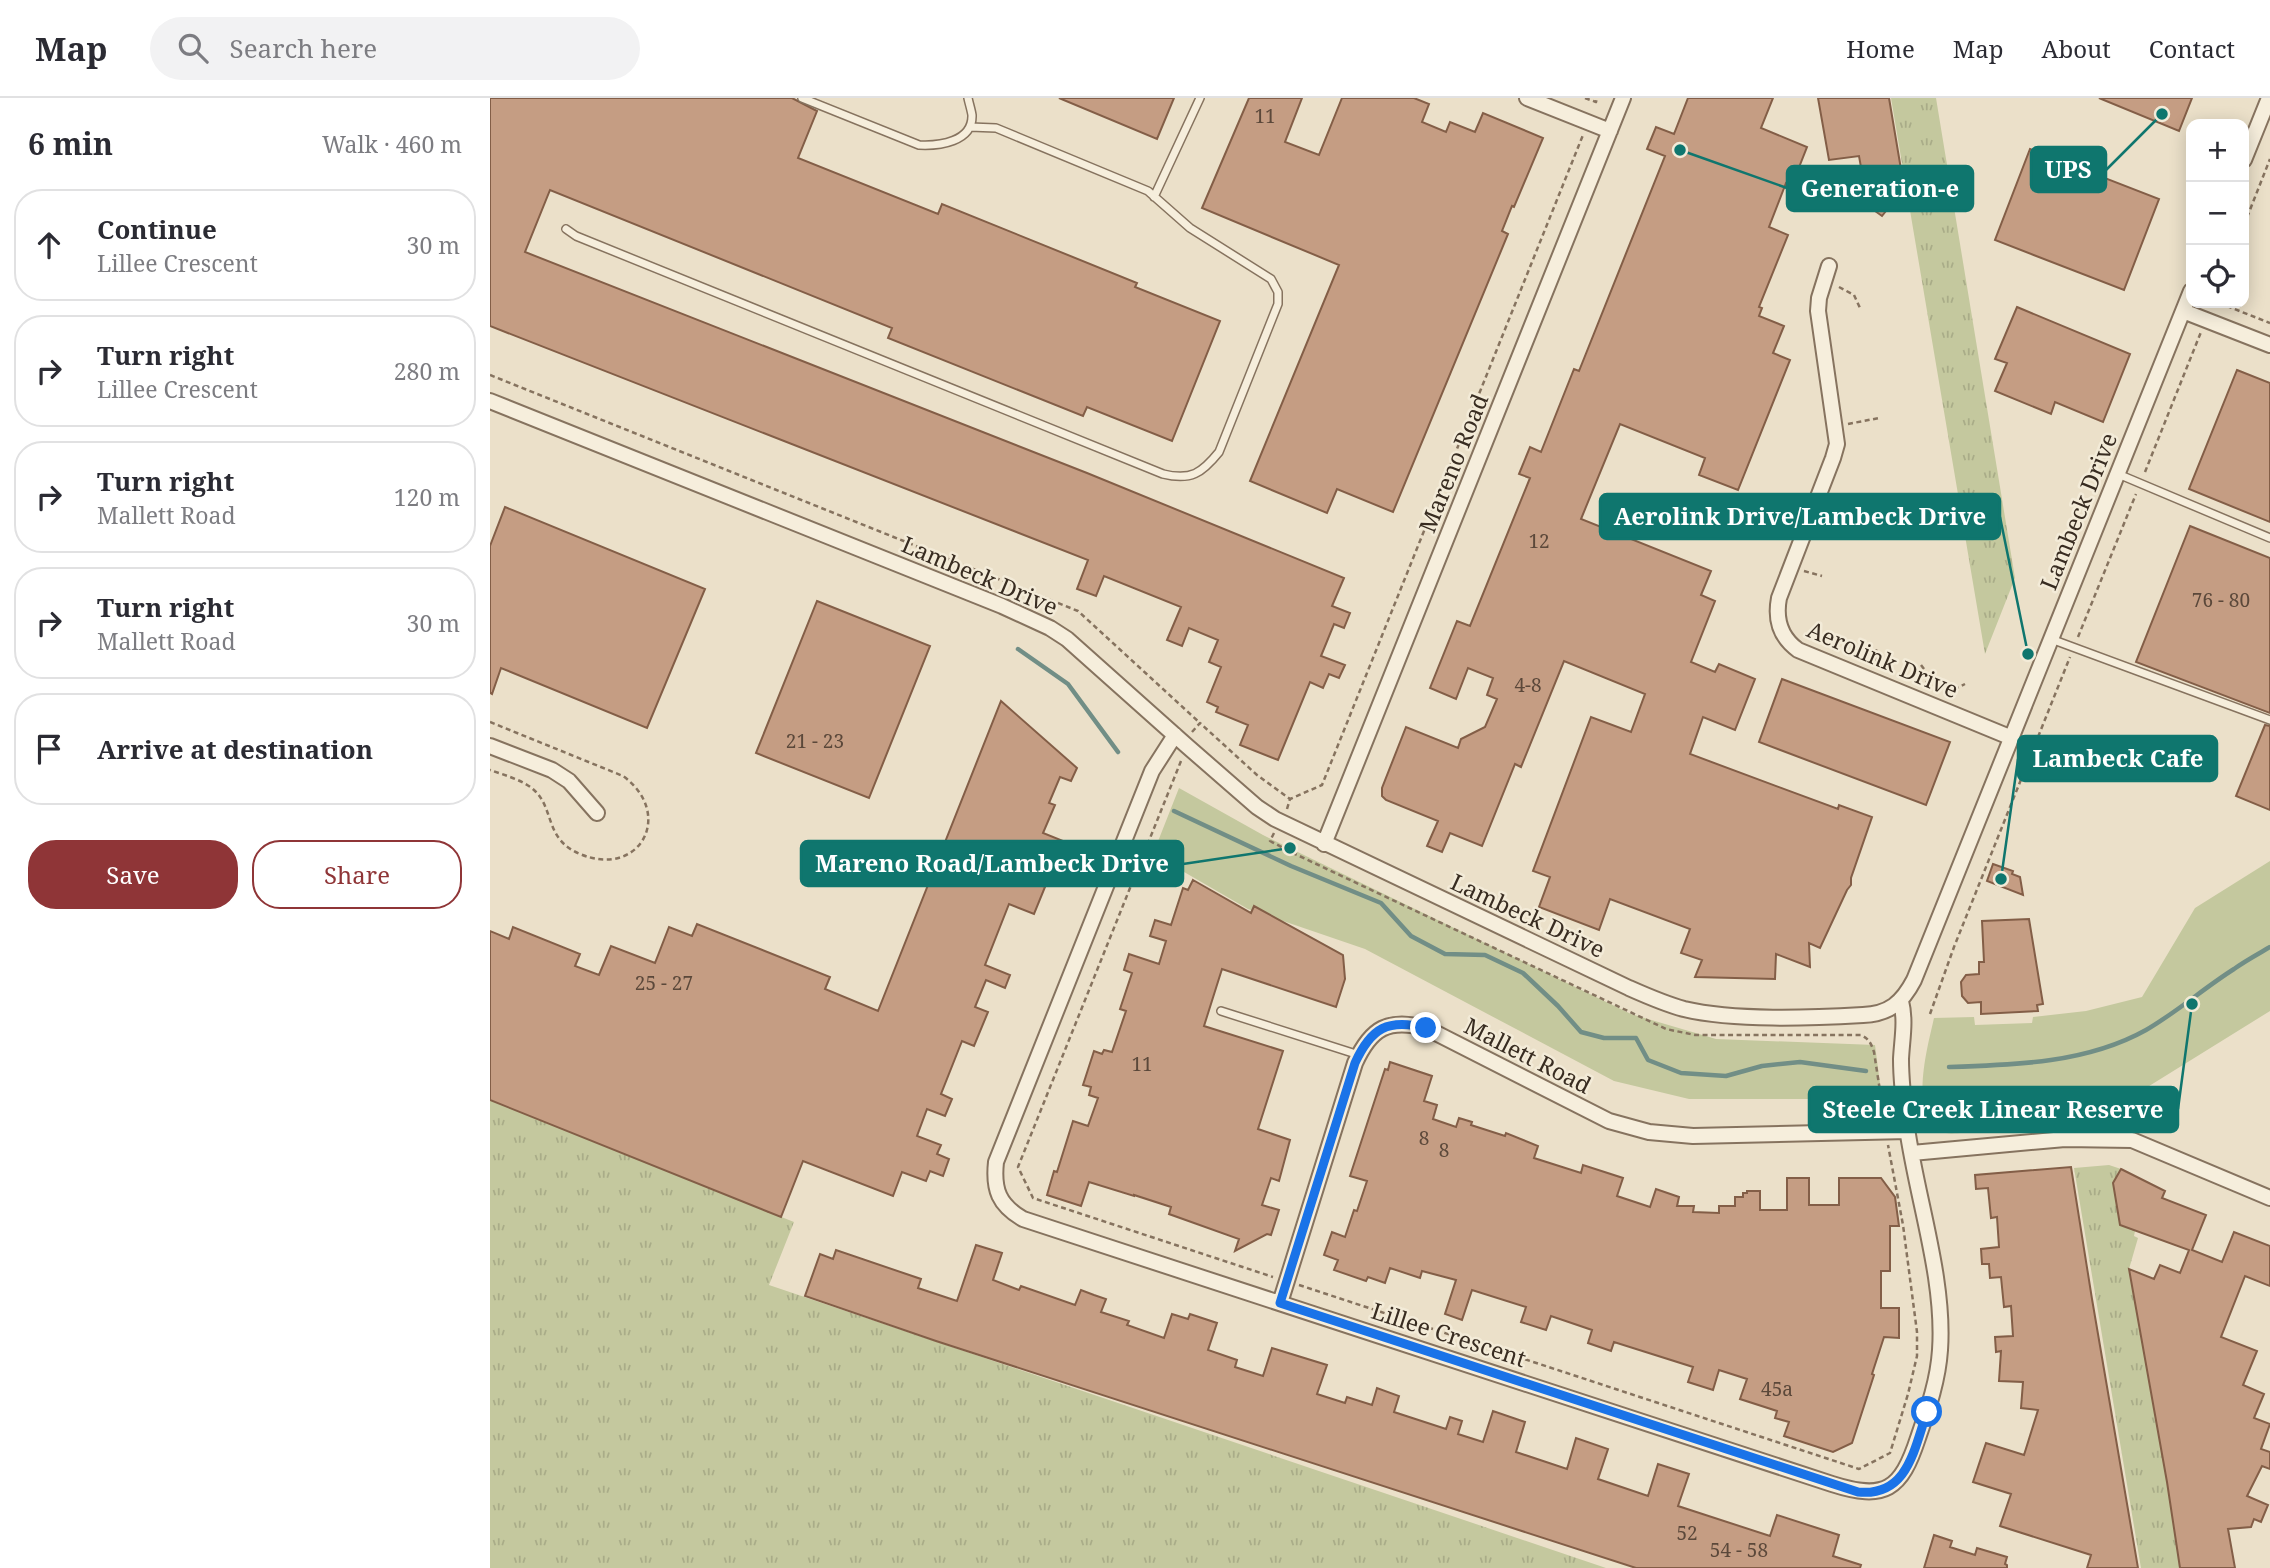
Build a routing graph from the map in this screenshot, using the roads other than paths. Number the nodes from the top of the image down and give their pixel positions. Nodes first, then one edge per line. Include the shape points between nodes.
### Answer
1 (802, 98) edge
2 (968, 98) edge
3 (1200, 98) edge
4 (1527, 98) edge
5 (1623, 98) edge
6 (2269, 98) edge
7 (970, 127) junction
8 (1610, 131) junction
9 (2249, 148) edge
10 (1154, 197) junction
11 (565, 229) dead end
12 (1827, 273) road end
13 (2186, 304) edge
14 (2183, 311) junction
15 (2270, 345) edge
16 (490, 401) edge
17 (2118, 474) junction
18 (2270, 538) edge
19 (2051, 639) junction
20 (2270, 720) edge
21 (1175, 735) junction
22 (2012, 738) junction
23 (490, 746) edge
24 (597, 813) dead end
25 (1324, 844) junction
26 (1901, 1001) junction
27 (1221, 1011) dead end
28 (1359, 1055) junction
29 (1908, 1131) junction
30 (1912, 1153) junction
31 (2270, 1198) edge
32 (1280, 1303) junction

1 - 7 lane via 919,145 936,146 959,138
2 - 7 lane
3 - 10 lane
4 - 8 street
5 - 8 street, Mareno Road
6 - 9 street
7 - 10 lane via 996,128
8 - 25 street, Mareno Road
10 - 11 lane via 1190,228 1272,279 1278,292 1278,304 1219,452 1205,469 1188,476 1163,474
12 - 22 street, Aerolink Drive via 1818,311 1835,452 1779,598 1779,624 1798,650
13 - 14 street, Lambeck Drive
14 - 15 street
14 - 17 street, Lambeck Drive
16 - 21 street, Lambeck Drive via 1028,617 1086,654
17 - 18 lane
17 - 19 street, Lambeck Drive
19 - 20 lane
19 - 22 street, Lambeck Drive
21 - 25 street, Lambeck Drive via 1257,807
21 - 32 street, Lillee Crescent via 1152,771 1001,1149 994,1178 1003,1204 1023,1219
22 - 26 street, Lambeck Drive via 1914,980
23 - 24 street via 569,781
25 - 26 street, Lambeck Drive via 1629,988 1686,1010 1741,1016 1847,1016 1877,1014
26 - 29 street, Lillee Crescent
27 - 28 lane
28 - 29 street, Mallett Road via 1375,1032 1408,1023 1609,1121 1635,1129 1693,1136
28 - 32 street, Mallett Road
29 - 30 street, Lillee Crescent
30 - 31 street via 2065,1139 2132,1140
30 - 32 street, Lillee Crescent via 1939,1302 1940,1349 1932,1394 1908,1466 1894,1483 1876,1492 1840,1487

